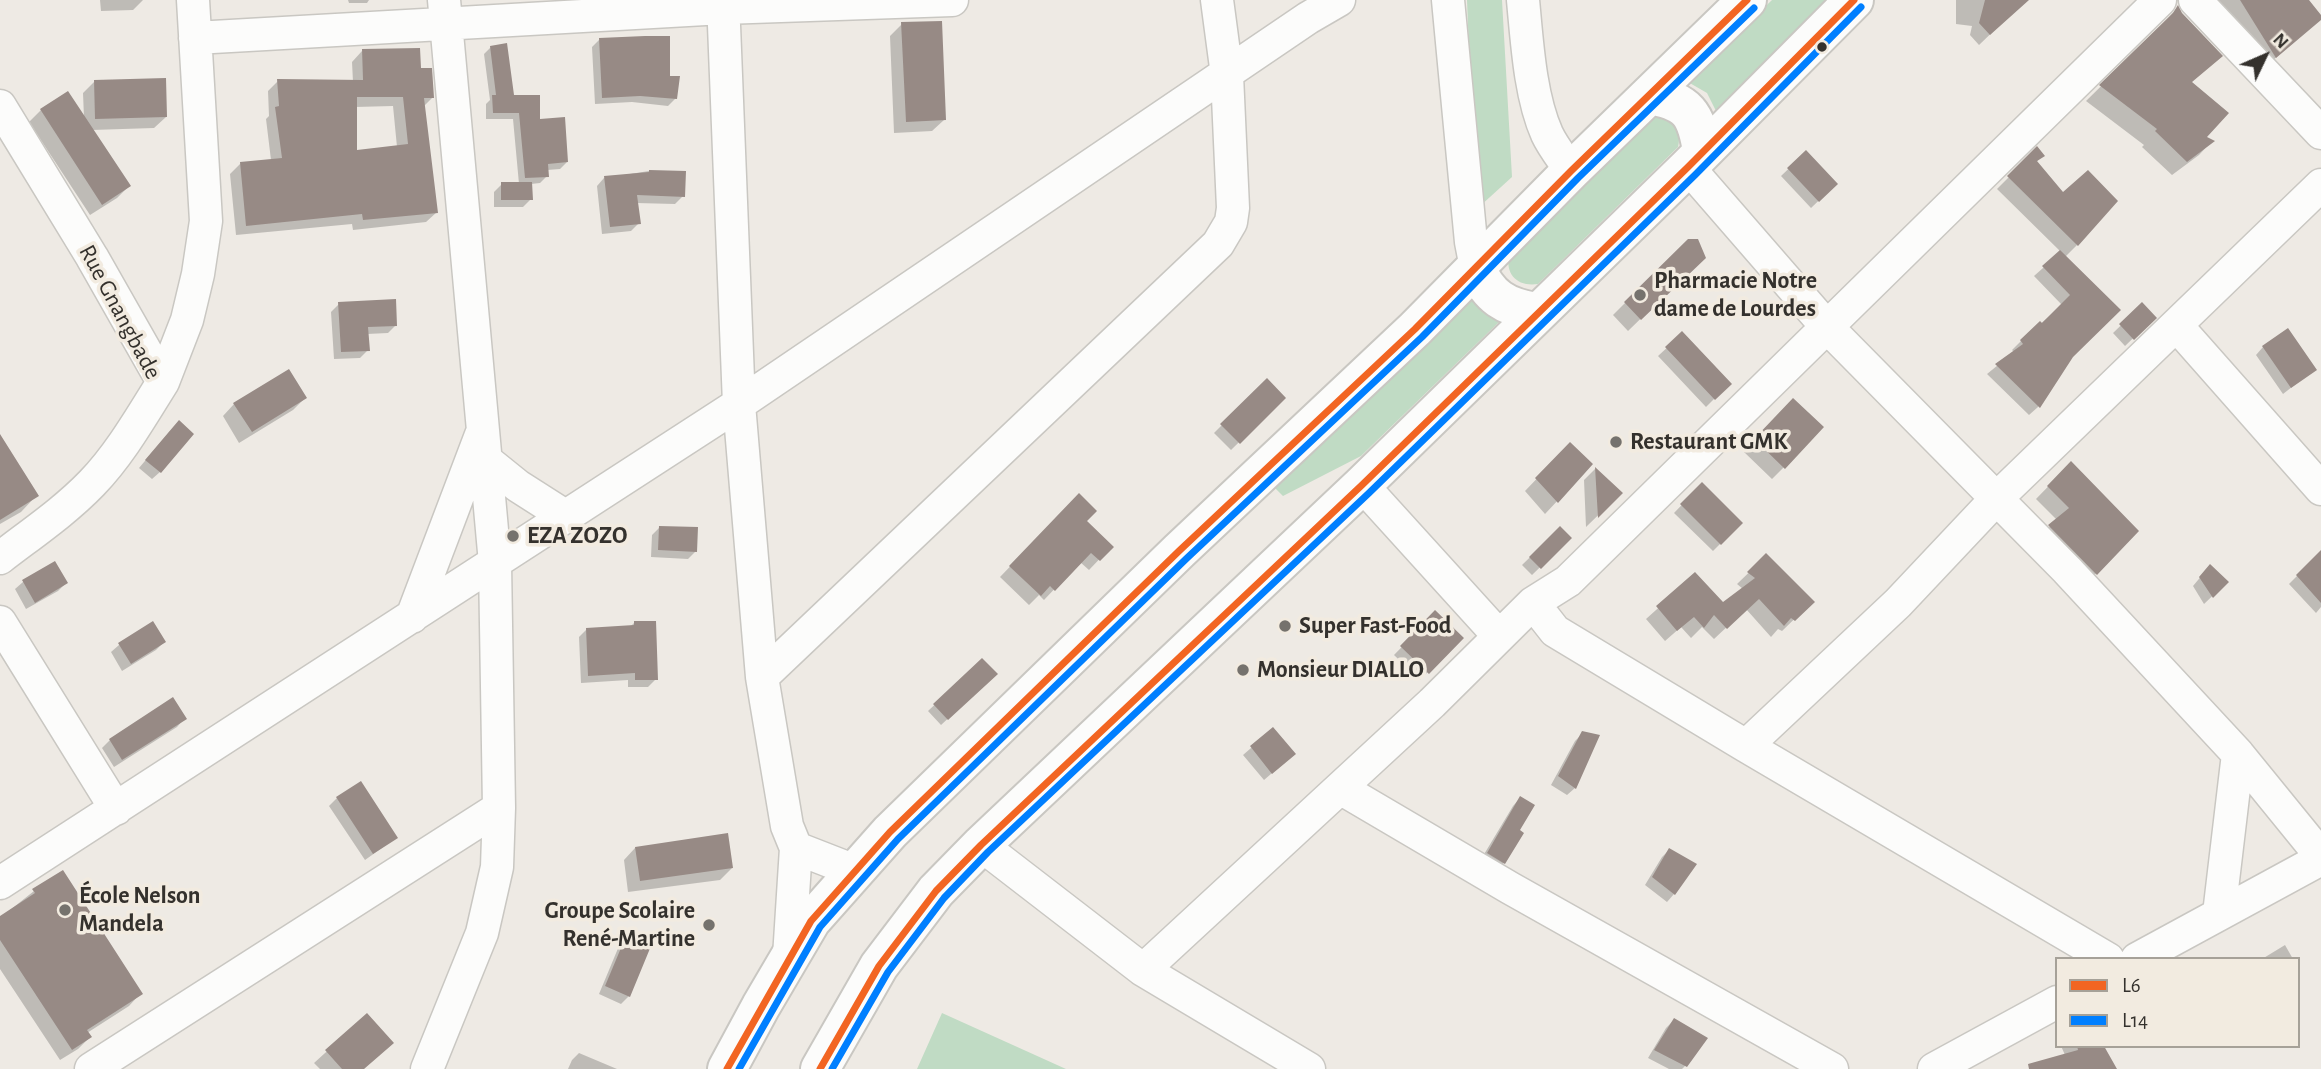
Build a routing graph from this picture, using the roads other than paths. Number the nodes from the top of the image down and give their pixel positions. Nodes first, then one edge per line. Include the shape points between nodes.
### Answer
1 (193, 0) edge
2 (953, 0) edge
3 (1217, 0) edge
4 (1339, 0) edge
5 (1448, 0) edge
6 (1523, 0) edge
7 (1747, 0) edge
8 (1854, 0) edge
9 (2160, 0) edge
10 (2195, 0) edge
11 (723, 4) edge
12 (444, 11) edge
13 (195, 38) junction
14 (1227, 75) junction
15 (1650, 95) junction
16 (0, 106) edge
17 (2321, 133) edge
18 (1695, 159) junction
19 (1571, 171) junction
20 (2321, 185) edge
21 (1476, 268) junction
22 (1536, 312) junction
23 (2177, 326) junction
24 (1827, 327) junction
25 (163, 382) junction
26 (739, 404) junction
27 (484, 429) junction
28 (487, 461) junction
29 (1362, 485) junction
30 (2321, 489) edge
31 (1997, 498) junction
32 (565, 516) junction
33 (0, 558) edge
34 (495, 563) junction
35 (1533, 603) junction
36 (412, 617) junction
37 (0, 622) edge
38 (1499, 636) junction
39 (762, 677) junction
40 (1746, 746) junction
41 (2238, 754) junction
42 (1340, 788) junction
43 (499, 807) junction
44 (116, 809) junction
45 (981, 845) junction
46 (796, 848) junction
47 (2321, 858) edge
48 (855, 871) junction
49 (0, 883) edge
50 (2220, 914) junction
51 (789, 957) junction
52 (2105, 957) edge
53 (2141, 957) edge
54 (1143, 970) junction
55 (2055, 1003) edge
56 (91, 1069) edge
57 (427, 1069) edge
58 (727, 1069) edge
59 (820, 1069) edge
60 (1309, 1069) edge
61 (1832, 1069) edge
62 (1934, 1069) edge

1 - 13 street
2 - 11 street
3 - 14 street
4 - 14 street
5 - 21 street
6 - 19 street via 1538,104 1548,135
7 - 15 main road
8 - 18 main road
9 - 24 street
10 - 17 street
11 - 12 street
11 - 26 street
12 - 13 street
12 - 27 street
13 - 25 street via 206,221 187,320
14 - 26 street
14 - 39 street via 1233,208 1231,222 1218,244
15 - 18 main road via 1673,99 1688,111 1698,127
15 - 19 main road
16 - 25 street, Rue Gnangbade
18 - 22 main road
18 - 24 street
19 - 21 main road
20 - 23 street
21 - 22 main road via 1483,284 1499,300
21 - 48 main road via 995,727
22 - 29 main road
23 - 30 street
23 - 31 street
24 - 31 street
24 - 35 street via 1568,581
25 - 33 street, Rue Gnangbade via 93,482
26 - 32 street
26 - 39 street
27 - 28 street
27 - 36 street
28 - 32 street
28 - 34 street
29 - 38 street
29 - 45 main road
31 - 40 street via 1898,603
31 - 41 street
32 - 34 street
34 - 36 street
34 - 43 street
35 - 38 street
35 - 40 street via 1555,631
36 - 44 street
37 - 44 street
38 - 42 street
39 - 46 street via 787,827
40 - 52 street
41 - 47 street
41 - 50 street
42 - 54 street
42 - 61 street
43 - 56 street
43 - 57 street via 497,867 482,933
44 - 49 street
45 - 54 street
45 - 59 main road via 936,891 879,966
46 - 48 street
46 - 51 street
47 - 50 street
48 - 51 main road via 811,921
50 - 53 street
51 - 58 main road
54 - 60 street
55 - 62 street

